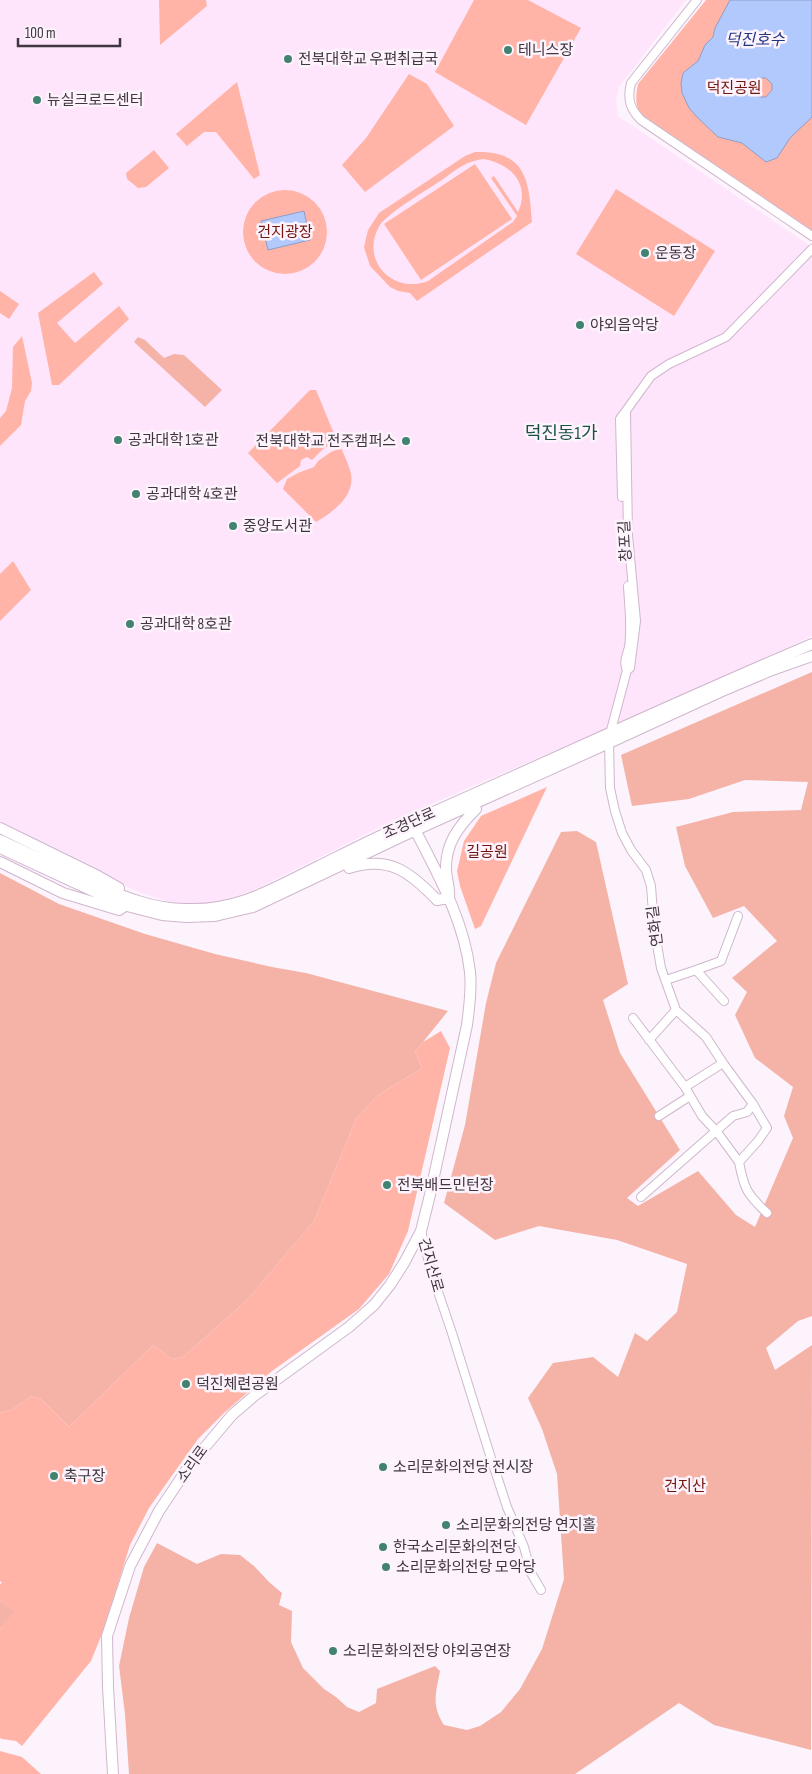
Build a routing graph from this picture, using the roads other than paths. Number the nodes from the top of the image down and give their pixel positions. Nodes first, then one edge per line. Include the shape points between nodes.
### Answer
1 (697, 0) edge
2 (812, 236) edge
3 (812, 249) edge
4 (812, 644) edge
5 (812, 656) edge
6 (609, 739) junction
7 (473, 804) junction
8 (413, 826) junction
9 (0, 828) edge
10 (0, 840) edge
11 (0, 848) edge
12 (0, 862) edge
13 (324, 874) junction
14 (449, 898) junction
15 (129, 902) junction
16 (738, 916) dead end
17 (696, 970) junction
18 (666, 980) junction
19 (724, 1000) dead end
20 (676, 1010) junction
21 (633, 1018) dead end
22 (649, 1040) junction
23 (723, 1064) junction
24 (685, 1087) junction
25 (690, 1096) junction
26 (753, 1104) junction
27 (659, 1116) dead end
28 (717, 1132) junction
29 (739, 1162) junction
30 (641, 1197) dead end
31 (768, 1213) dead end
32 (421, 1231) junction
33 (541, 1590) dead end
34 (113, 1774) edge

1 - 2 street via 631,83 629,101 633,111 641,120
3 - 6 street, 창포길 via 726,337 651,376 620,419 630,619 626,670
4 - 6 street, 조경단로 via 656,711
5 - 6 street, 조경단로
6 - 7 street, 조경단로
6 - 8 street, 조경단로
6 - 18 street, 연화길 via 610,788 622,832 646,870 651,886 654,927
7 - 8 street, 조경단로
7 - 14 street via 476,809 455,833 447,856
8 - 13 street, 조경단로
8 - 14 street, 건지산로
8 - 15 street, 조경단로 via 247,900 211,908 185,909
9 - 15 street via 98,876 131,895
10 - 15 street, 조경단로
11 - 15 street, 조경단로 via 69,881
12 - 15 street via 63,893 119,910
13 - 14 street via 363,864 388,865 409,874 437,900
13 - 15 street, 조경단로 via 253,907 215,916 162,915
14 - 32 street, 건지산로 via 468,956 470,1003
16 - 17 street via 721,960
17 - 18 street
17 - 19 street
18 - 20 street, 연화길
20 - 22 street
20 - 23 street, 연화길 via 706,1037
21 - 22 street
22 - 24 street
23 - 24 street
23 - 26 street, 연화길
24 - 25 street
25 - 27 street
25 - 28 street
26 - 28 street via 747,1112 733,1116
26 - 29 street, 연화길 via 767,1128
28 - 29 street
28 - 30 street
29 - 31 street via 743,1183 751,1197
32 - 33 street, 건지산로 via 507,1507 531,1573
32 - 34 street, 소리로 via 390,1285 374,1305 232,1415 189,1466 159,1511 130,1566 107,1636

